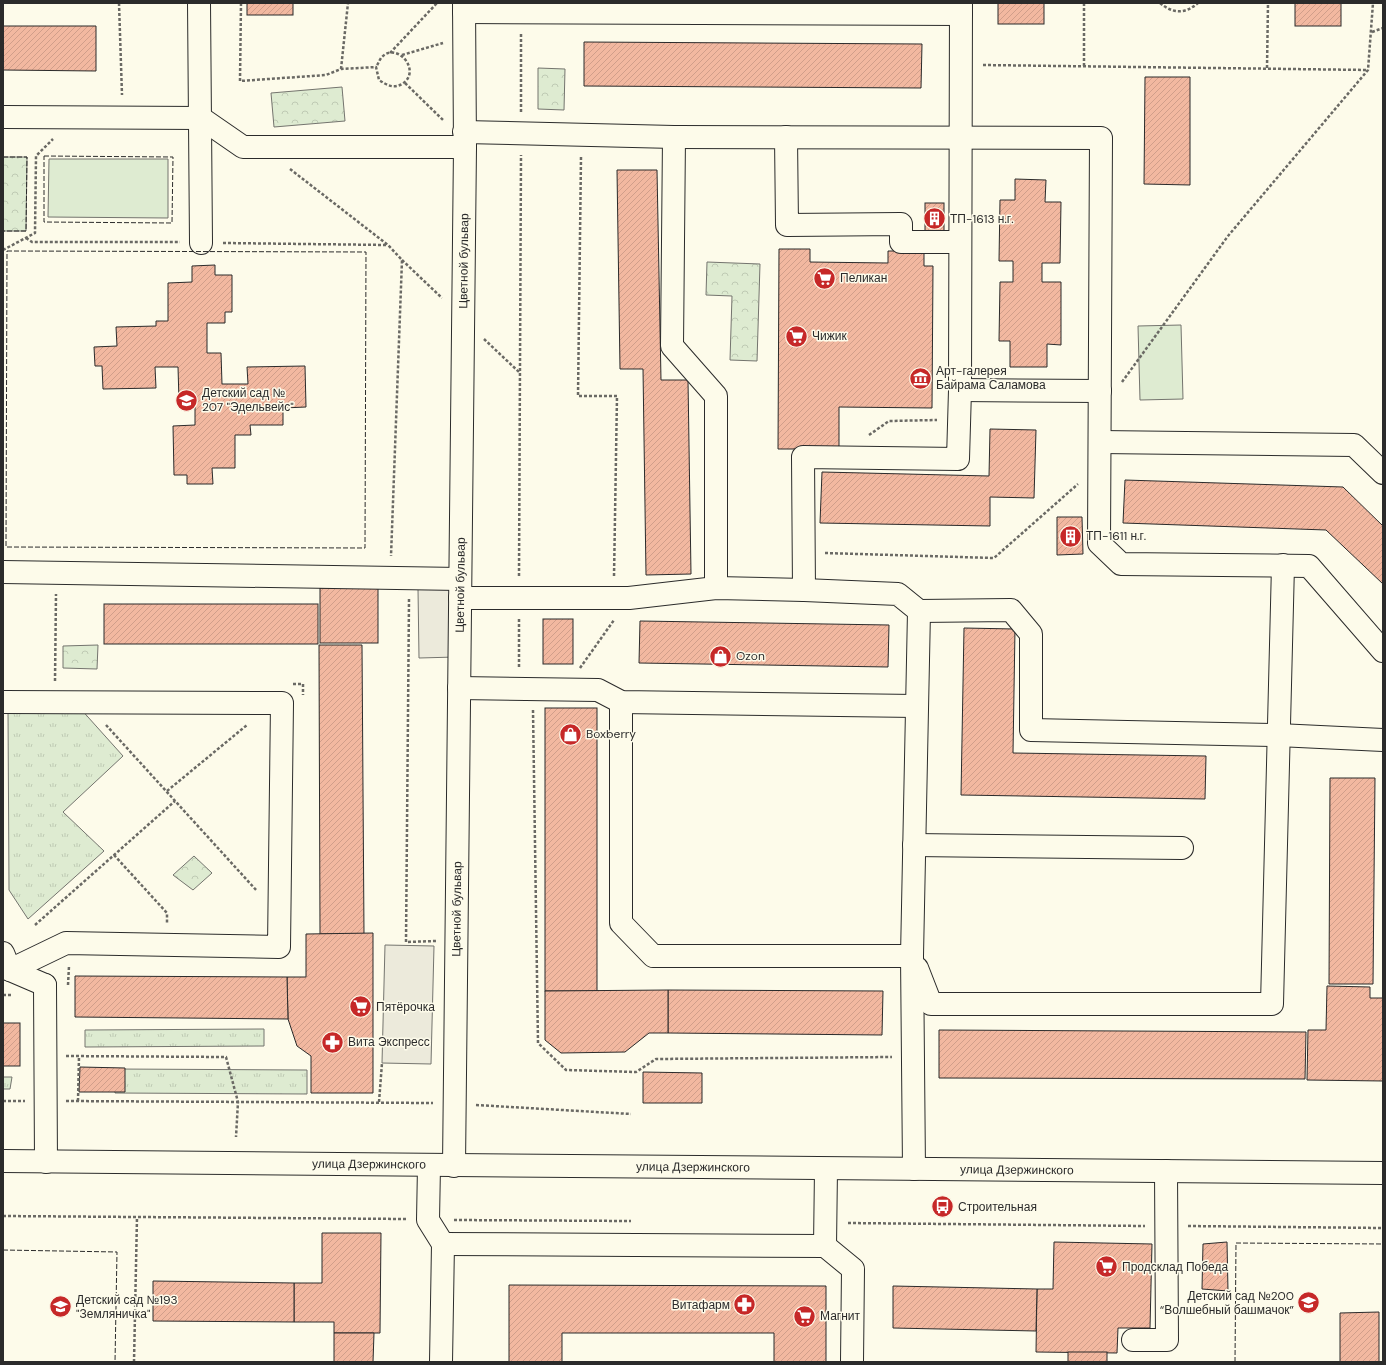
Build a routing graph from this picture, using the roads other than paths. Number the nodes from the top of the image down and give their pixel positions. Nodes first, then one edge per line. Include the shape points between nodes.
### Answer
1 (199, 3) edge
2 (464, 8) edge
3 (961, 8) edge
4 (3, 117) edge
5 (201, 118) junction
6 (464, 135) junction
7 (674, 137) junction
8 (786, 137) junction
9 (960, 137) junction
10 (960, 242) junction
11 (201, 243) dead end
12 (960, 390) junction
13 (1100, 399) junction
14 (1100, 442) junction
15 (1383, 473) edge
16 (1283, 566) junction
17 (3, 572) edge
18 (460, 588) junction
19 (716, 588) junction
20 (804, 590) junction
21 (919, 611) junction
22 (1383, 651) edge
23 (459, 688) junction
24 (3, 702) edge
25 (621, 702) junction
26 (916, 706) junction
27 (1278, 735) junction
28 (1383, 740) edge
29 (914, 845) junction
30 (1182, 848) dead end
31 (912, 956) junction
32 (5, 969) edge
33 (3, 1161) edge
34 (46, 1162) junction
35 (429, 1166) junction
36 (454, 1166) junction
37 (826, 1169) junction
38 (914, 1169) junction
39 (1166, 1171) junction
40 (1383, 1173) edge
41 (443, 1244) junction
42 (825, 1246) junction
43 (1133, 1340) dead end
44 (441, 1362) edge
45 (852, 1362) edge

1 - 5 main road
2 - 3 main road via 521,13
2 - 6 main road, Цветной бульвар
3 - 9 main road
4 - 5 main road
5 - 6 main road via 243,147
5 - 11 main road
6 - 7 main road via 521,133
6 - 18 main road, Цветной бульвар
7 - 8 main road
7 - 19 main road via 672,346 716,396
8 - 9 main road
8 - 10 main road via 787,225 901,224 901,242
9 - 10 main road
9 - 13 main road via 1100,138
10 - 12 main road
12 - 13 main road
12 - 20 main road via 958,459 803,457
13 - 14 main road
14 - 15 main road via 1354,445
14 - 16 main road via 1099,543 1121,564
16 - 22 main road via 1310,566
16 - 27 main road
17 - 18 main road via 400,578
18 - 19 main road via 519,598 629,598
18 - 23 main road, Цветной бульвар
19 - 20 main road
20 - 21 main road via 898,594
21 - 26 main road
21 - 27 main road via 1011,610 1031,634 1031,730
23 - 25 main road via 598,690
23 - 36 main road, Цветной бульвар
24 - 32 main road via 282,703 279,947 66,943
25 - 26 main road
25 - 31 main road via 621,923 653,956
26 - 29 main road
27 - 28 main road
27 - 31 main road via 1272,1004 931,1004
29 - 30 main road
29 - 31 main road
31 - 38 main road
32 - 34 main road via 45,985
33 - 34 main road, улица Дзержинского
34 - 35 main road, улица Дзержинского
35 - 36 main road, улица Дзержинского
35 - 41 main road via 428,1220
36 - 37 main road, улица Дзержинского
37 - 38 main road, улица Дзержинского
37 - 42 main road
38 - 39 main road, улица Дзержинского
39 - 40 main road, улица Дзержинского
39 - 43 main road via 1167,1340
41 - 42 main road
41 - 44 main road
42 - 45 main road via 852,1268

